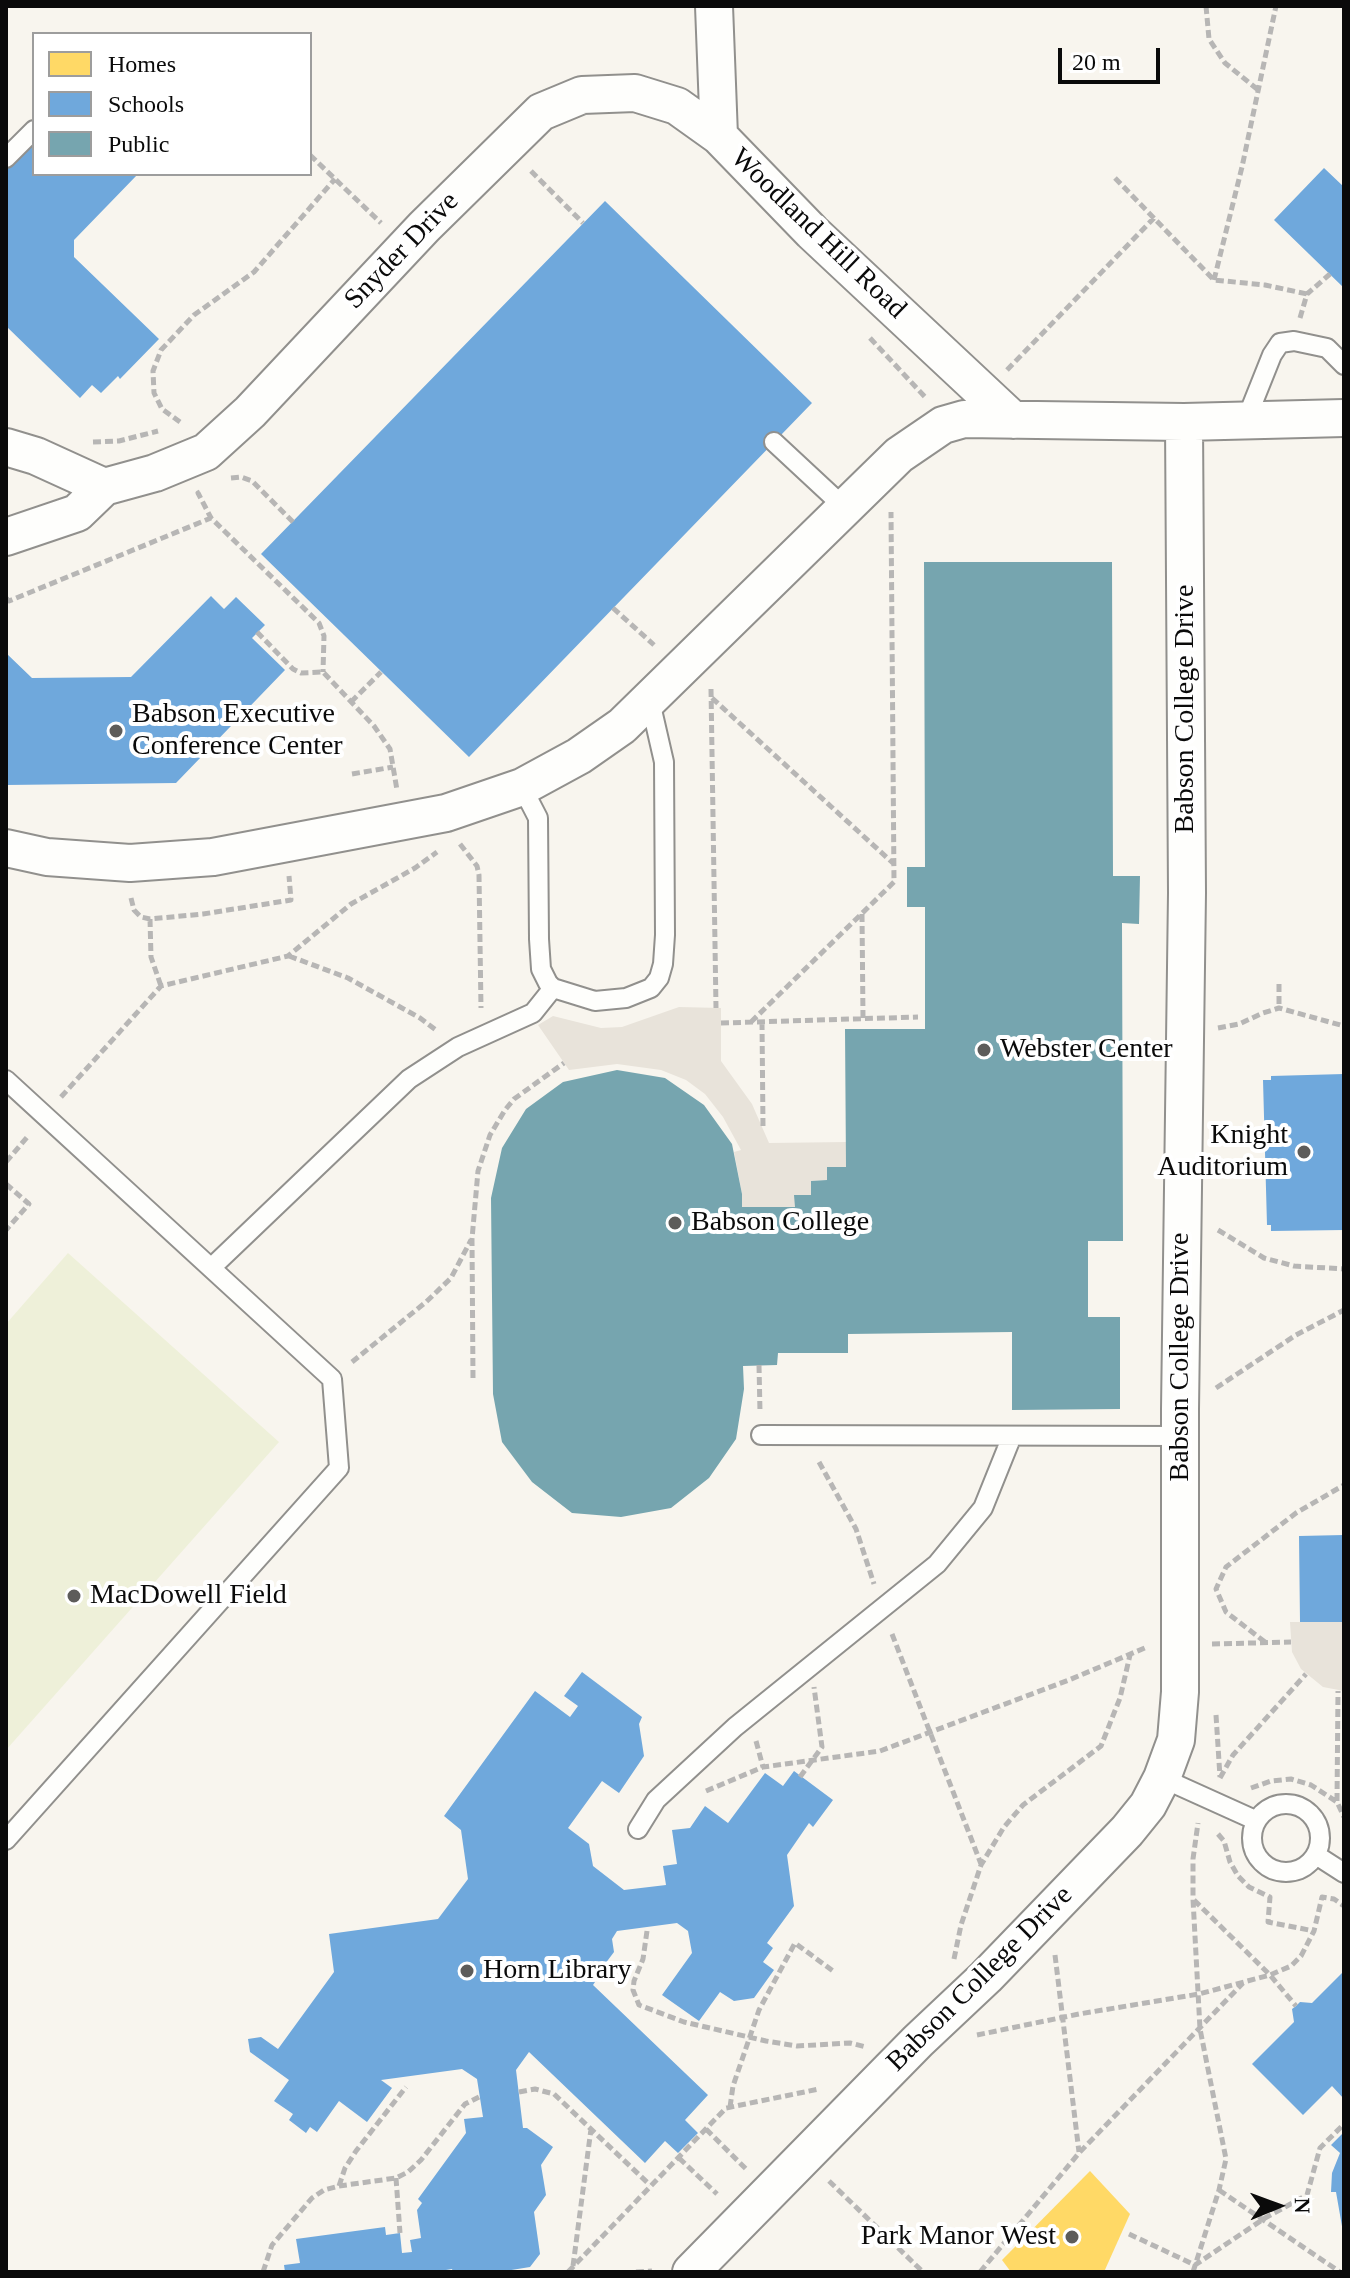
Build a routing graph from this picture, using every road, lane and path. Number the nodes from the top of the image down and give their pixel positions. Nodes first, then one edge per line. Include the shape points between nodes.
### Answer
1 (714, 6) edge
2 (1206, 6) edge
3 (1276, 6) edge
4 (1257, 90) junction
5 (32, 132) edge
6 (719, 136) junction
7 (312, 157) edge
8 (6, 158) edge
9 (522, 161) dead end
10 (1115, 178) dead end
11 (335, 179) junction
12 (1154, 218) junction
13 (583, 223) dead end
14 (383, 231) dead end
15 (1330, 274) dead end
16 (1214, 280) junction
17 (1307, 294) junction
18 (867, 335) dead end
19 (1294, 341) junction
20 (1344, 365) edge
21 (1000, 408) junction
22 (194, 415) dead end
23 (1344, 418) edge
24 (1246, 420) junction
25 (180, 422) junction
26 (1184, 422) junction
27 (943, 425) junction
28 (172, 426) dead end
29 (164, 430) dead end
30 (91, 442) dead end
31 (774, 442) dead end
32 (6, 447) edge
33 (220, 483) dead end
34 (104, 487) junction
35 (209, 488) dead end
36 (845, 508) junction
37 (891, 510) dead end
38 (211, 518) junction
39 (293, 522) dead end
40 (6, 537) edge
41 (6, 598) edge
42 (613, 608) dead end
43 (257, 632) dead end
44 (663, 652) dead end
45 (323, 672) junction
46 (381, 672) dead end
47 (711, 684) dead end
48 (711, 697) junction
49 (650, 701) junction
50 (351, 702) junction
51 (393, 767) junction
52 (352, 774) dead end
53 (522, 787) junction
54 (400, 795) dead end
55 (455, 838) dead end
56 (445, 845) dead end
57 (6, 848) edge
58 (894, 864) junction
59 (862, 913) junction
60 (150, 919) dead end
61 (288, 956) junction
62 (1279, 984) dead end
63 (161, 986) junction
64 (553, 988) junction
65 (716, 1008) dead end
66 (1279, 1008) junction
67 (918, 1017) dead end
68 (863, 1018) junction
69 (751, 1022) junction
70 (762, 1022) junction
71 (721, 1023) dead end
72 (1344, 1026) edge
73 (481, 1037) junction
74 (1217, 1043) dead end
75 (458, 1047) junction
76 (564, 1063) dead end
77 (6, 1080) edge
78 (46, 1114) junction
79 (763, 1127) dead end
80 (6, 1162) edge
81 (6, 1184) edge
82 (1218, 1214) dead end
83 (6, 1230) edge
84 (1218, 1230) junction
85 (472, 1239) junction
86 (1218, 1246) dead end
87 (211, 1268) junction
88 (1344, 1269) edge
89 (1344, 1310) edge
90 (759, 1365) dead end
91 (1218, 1371) dead end
92 (473, 1378) dead end
93 (332, 1379) junction
94 (1218, 1387) junction
95 (1218, 1402) dead end
96 (1180, 1422) junction
97 (761, 1435) joint
98 (1012, 1436) junction
99 (812, 1455) dead end
100 (1344, 1485) edge
101 (1216, 1573) dead end
102 (1216, 1589) junction
103 (1216, 1603) dead end
104 (882, 1609) junction
105 (1216, 1630) dead end
106 (1265, 1642) junction
107 (1291, 1642) dead end
108 (1216, 1644) junction
109 (1180, 1645) junction
110 (1130, 1655) junction
111 (1216, 1659) dead end
112 (1306, 1674) dead end
113 (814, 1687) dead end
114 (1338, 1691) dead end
115 (1216, 1703) dead end
116 (931, 1732) junction
117 (755, 1738) dead end
118 (763, 1767) junction
119 (800, 1777) dead end
120 (1162, 1778) junction
121 (1220, 1778) junction
122 (1230, 1783) dead end
123 (1239, 1788) dead end
124 (1210, 1799) junction
125 (656, 1800) junction
126 (1337, 1802) junction
127 (1344, 1817) edge
128 (1255, 1820) junction
129 (1189, 1821) dead end
130 (1197, 1825) junction
131 (638, 1829) dead end
132 (6, 1840) edge
133 (1316, 1855) junction
134 (981, 1865) junction
135 (1344, 1873) edge
136 (1193, 1899) junction
137 (1344, 1906) edge
138 (647, 1931) dead end
139 (1314, 1931) junction
140 (1055, 1955) dead end
141 (953, 1963) dead end
142 (833, 1971) dead end
143 (1270, 1975) junction
144 (1244, 1981) junction
145 (1199, 1994) junction
146 (1296, 2006) dead end
147 (1064, 2017) junction
148 (1200, 2029) junction
149 (749, 2037) junction
150 (918, 2041) junction
151 (406, 2087) dead end
152 (821, 2089) dead end
153 (519, 2092) dead end
154 (479, 2097) dead end
155 (730, 2107) junction
156 (1344, 2124) edge
157 (591, 2128) junction
158 (706, 2129) junction
159 (1079, 2153) junction
160 (679, 2158) junction
161 (756, 2162) dead end
162 (747, 2171) junction
163 (822, 2174) dead end
164 (396, 2178) junction
165 (737, 2182) dead end
166 (650, 2185) junction
167 (339, 2186) junction
168 (1219, 2190) junction
169 (721, 2198) dead end
170 (1265, 2218) junction
171 (400, 2233) dead end
172 (1129, 2234) dead end
173 (676, 2266) edge
174 (1194, 2268) edge
175 (570, 2269) edge
176 (263, 2272) edge
177 (636, 2272) edge
178 (651, 2272) edge
179 (923, 2272) edge
180 (980, 2272) edge
181 (1340, 2272) edge

1 - 6 street, Woodland Hill Road
2 - 4 path via 1209,39 1225,63
3 - 4 path
4 - 16 path
5 - 8 lane
6 - 21 street, Woodland Hill Road via 812,232
6 - 34 street, Snyder Drive via 677,106 635,93 582,95 541,112 206,452
7 - 11 path
9 - 13 path
10 - 12 path
11 - 14 path via 381,222
11 - 25 path via 254,272 194,315 161,350 153,371 154,393 162,409
12 - 16 path
12 - 21 path via 1012,362
15 - 17 path
16 - 17 path
17 - 19 path
18 - 27 path via 934,406
19 - 20 lane via 1327,348
19 - 24 lane via 1280,343 1272,355
21 - 26 street
21 - 27 street
22 - 25 path
23 - 24 street
24 - 26 street
25 - 28 path
26 - 96 street, Babson College Drive via 1187,893
27 - 36 street via 899,455
29 - 30 path
31 - 36 lane
32 - 34 street
33 - 39 path via 241,477 252,481
34 - 40 street, Snyder Drive via 77,513
35 - 38 path via 198,493
36 - 49 street
37 - 58 path
38 - 41 path
38 - 45 path via 319,623
42 - 44 path
43 - 45 path via 293,669
45 - 50 path
46 - 50 path
47 - 48 path
48 - 58 path
48 - 65 path
49 - 53 street via 579,756
49 - 64 lane via 664,762 665,935 659,978 651,988 626,998 595,1001
50 - 51 path via 390,749
51 - 52 path
51 - 54 path
53 - 57 street via 446,813 199,859 130,863 47,857
53 - 64 lane via 538,818 541,969
55 - 73 path via 479,875
56 - 61 path via 351,904
58 - 59 path via 894,882
59 - 68 path
59 - 69 path
60 - 63 path via 151,957
61 - 63 path
61 - 75 path via 348,978 420,1018
62 - 66 path
63 - 78 path
64 - 73 lane via 533,1013
66 - 72 path
66 - 74 path via 1217,1028
67 - 68 path
68 - 70 path
69 - 70 path
69 - 71 path
70 - 79 path
73 - 75 lane
75 - 87 lane via 409,1079
76 - 85 path via 514,1099 496,1122 478,1171
77 - 78 lane
78 - 80 path
78 - 87 lane
81 - 83 path via 29,1204
82 - 84 path
84 - 86 path
84 - 88 path via 1264,1258
85 - 92 path
85 - 93 path via 451,1278
87 - 93 lane
89 - 94 path
90 - 97 path
91 - 94 path
93 - 132 lane via 339,1468
94 - 95 path
94 - 96 path
96 - 98 lane
96 - 109 street, Babson College Drive
97 - 98 lane
98 - 104 lane via 983,1508 937,1564
99 - 104 path via 856,1529
100 - 102 path via 1296,1513 1226,1567
101 - 102 path
102 - 103 path
102 - 106 path via 1226,1612
104 - 116 path
104 - 125 lane via 742,1721
105 - 108 path
106 - 107 path
106 - 108 path
108 - 109 path
108 - 111 path
109 - 110 path via 1156,1643
109 - 120 street, Babson College Drive via 1176,1740
110 - 116 path
110 - 134 path via 1101,1746 1023,1805
112 - 121 path via 1233,1755
113 - 119 path, bridge via 822,1747
114 - 126 path
115 - 121 path
116 - 118 path via 880,1751
116 - 134 path
117 - 118 path
118 - 125 path via 712,1790
120 - 124 lane
120 - 150 street, Babson College Drive via 1127,1831
121 - 122 path
121 - 124 path
123 - 126 path via 1291,1779
124 - 128 lane
124 - 130 path
125 - 131 lane
126 - 127 path
128 - 133 lane via 1282,1803 1303,1807 1317,1823
128 - 133 lane via 1251,1841 1268,1868 1289,1872
129 - 130 path
130 - 136 path
130 - 139 path via 1217,1833 1238,1876 1270,1897 1268,1922
133 - 135 lane
134 - 141 path
136 - 143 path
136 - 145 path
137 - 139 path via 1322,1897
138 - 149 path via 633,1990 639,2005
139 - 143 path via 1291,1966
140 - 147 path
142 - 149 path via 795,1943
143 - 144 path
143 - 146 path
144 - 145 path
144 - 148 path
145 - 147 path
145 - 148 path
147 - 150 path
147 - 159 path
148 - 159 path
148 - 168 path via 1226,2159
149 - 150 path via 797,2046 850,2043 878,2053 890,2039
149 - 155 path
150 - 173 street, Babson College Drive
151 - 167 path via 356,2151
152 - 155 path
153 - 157 path via 547,2090
154 - 164 path via 465,2104 421,2160
155 - 158 path
156 - 170 path via 1320,2148 1307,2195
157 - 166 path
157 - 175 path
158 - 160 path
158 - 162 path
159 - 180 path
160 - 166 path
160 - 169 path
161 - 162 path
162 - 165 path
163 - 179 path
164 - 167 path
164 - 171 path
166 - 175 path
167 - 176 path via 312,2198 272,2245
168 - 170 path
168 - 174 path
170 - 174 path
170 - 181 path
172 - 174 path
173 - 178 path
177 - 178 path

